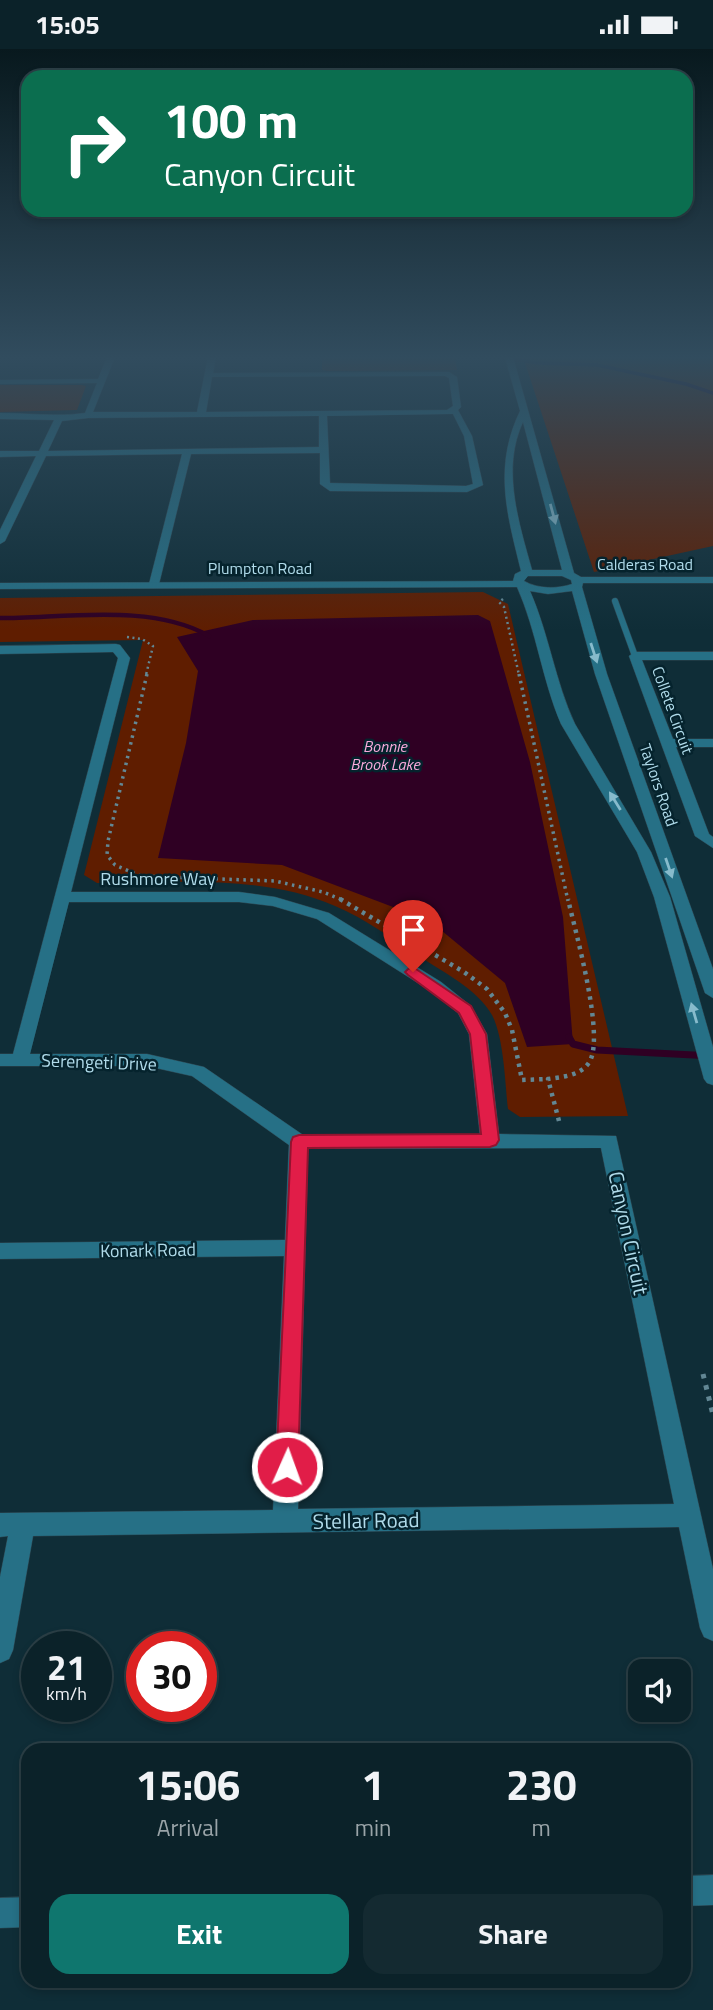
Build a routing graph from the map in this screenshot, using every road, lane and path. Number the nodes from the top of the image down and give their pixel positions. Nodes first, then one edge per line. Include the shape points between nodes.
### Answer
1 (46, 449) edge
2 (470, 449) edge
3 (512, 449) edge
4 (535, 449) edge
5 (324, 450) joint
6 (187, 453) junction
7 (0, 454) edge
8 (43, 454) junction
9 (0, 541) edge
10 (574, 580) junction
11 (713, 580) edge
12 (520, 583) junction
13 (154, 584) junction
14 (0, 586) edge
15 (615, 601) dead end
16 (114, 637) dead end
17 (0, 650) edge
18 (635, 656) junction
19 (713, 656) edge
20 (666, 743) junction
21 (713, 743) edge
22 (713, 844) edge
23 (62, 897) junction
24 (713, 993) edge
25 (10, 1060) edge
26 (548, 1079) junction
27 (713, 1079) edge
28 (559, 1121) dead end
29 (490, 1140) junction
30 (299, 1142) junction
31 (296, 1248) junction
32 (0, 1251) edge
33 (703, 1374) dead end
34 (713, 1415) edge
35 (689, 1515) junction
36 (285, 1521) junction
37 (11, 1525) edge
38 (713, 1627) edge
39 (0, 1648) edge
40 (713, 1890) edge
41 (691, 1891) edge
42 (21, 1912) edge
43 (0, 1913) edge

1 - 8 street
2 - 5 street via 478,485 467,489 330,488 325,484
3 - 12 street via 508,494
4 -> 10 street, Taylors Road
5 - 6 street
6 - 8 street
6 - 13 street
7 - 8 street
8 - 9 street
10 - 11 street, Calderas Road
10 - 12 street, Calderas Road via 534,589
10 -> 24 street, Taylors Road via 601,674
12 - 13 street, Plumpton Road
12 - 26 path via 499,602 518,668 594,1018 597,1050 587,1068
27 -> 12 street via 662,897 637,840 564,714 537,620
13 - 14 street, Plumpton Road
15 - 18 lane
16 - 26 path via 142,639 153,646 108,841 107,855 115,865 141,876 275,881 348,902 487,989 509,1022 522,1080
17 - 23 street via 116,648 124,657
18 - 19 street, Collete Circuit
18 - 20 street, Collete Circuit
20 - 21 street
20 - 22 street, Collete Circuit via 702,835
23 - 25 street
23 - 29 street, Rushmore Way via 239,897 323,916 465,1010 478,1034
25 - 30 street, Serengeti Drive via 146,1060 198,1071
26 - 28 path
29 - 30 street, Canyon Circuit
29 - 35 street, Canyon Circuit via 609,1140
30 - 31 street
31 - 32 street, Konark Road
31 - 36 street
33 - 34 path
35 - 36 street, Stellar Road
35 - 38 street, Canyon Circuit
36 - 37 street, Stellar Road
37 - 39 street
40 - 41 street
42 - 43 street

